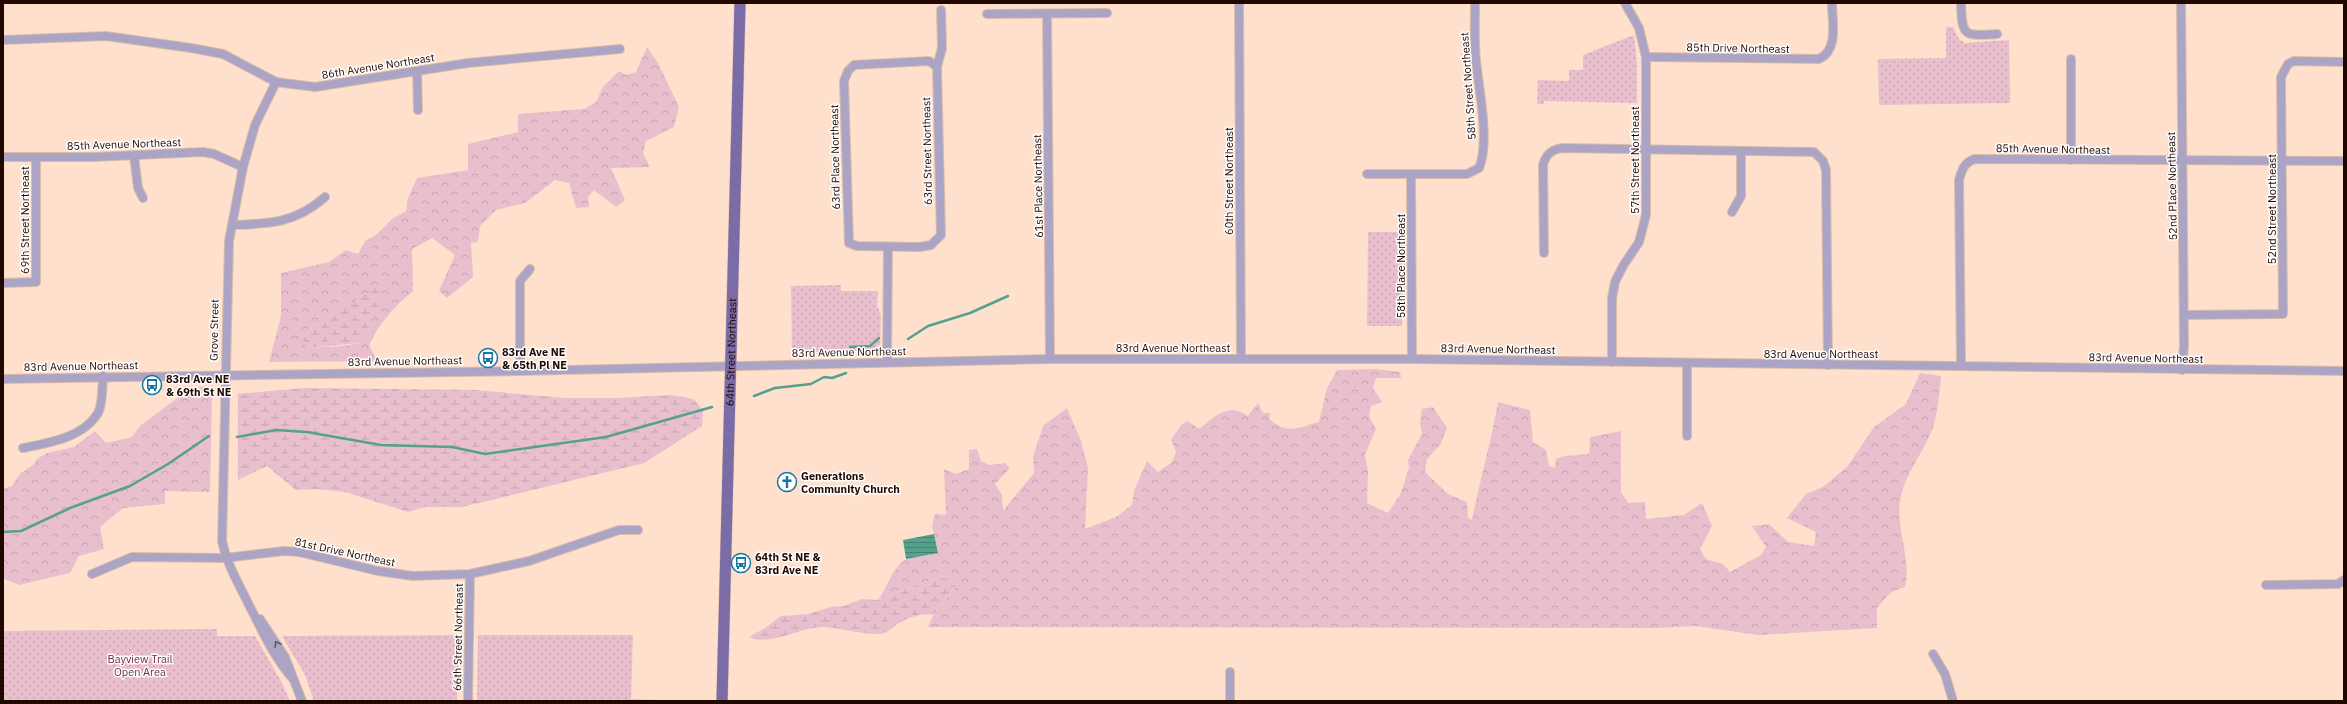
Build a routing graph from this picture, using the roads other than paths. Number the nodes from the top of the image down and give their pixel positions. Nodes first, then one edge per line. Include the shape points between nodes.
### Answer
1 (740, 3) edge
2 (1239, 3) edge
3 (1475, 3) edge
4 (1625, 3) edge
5 (1832, 3) edge
6 (1961, 3) edge
7 (2182, 3) edge
8 (941, 10) dead end
9 (1107, 13) dead end
10 (987, 14) dead end
11 (1047, 14) junction
12 (1997, 34) dead end
13 (3, 40) edge
14 (620, 49) dead end
15 (1646, 57) junction
16 (2071, 59) dead end
17 (2344, 62) edge
18 (937, 67) junction
19 (417, 71) junction
20 (276, 82) junction
21 (418, 110) dead end
22 (1646, 149) junction
23 (1741, 151) junction
24 (134, 156) junction
25 (3, 157) edge
26 (36, 158) junction
27 (2071, 160) junction
28 (2182, 161) junction
29 (2283, 161) junction
30 (2344, 161) edge
31 (243, 167) junction
32 (1367, 174) dead end
33 (1412, 174) junction
34 (325, 197) dead end
35 (143, 198) dead end
36 (1732, 212) dead end
37 (232, 225) junction
38 (888, 247) junction
39 (1544, 253) dead end
40 (530, 269) dead end
41 (3, 283) edge
42 (2184, 315) junction
43 (1050, 359) junction
44 (1241, 359) junction
45 (1412, 359) junction
46 (887, 362) junction
47 (1612, 362) junction
48 (1687, 363) junction
49 (1961, 365) junction
50 (732, 366) junction
51 (1828, 366) junction
52 (2182, 370) junction
53 (520, 371) junction
54 (2344, 372) edge
55 (224, 374) junction
56 (103, 376) junction
57 (3, 378) edge
58 (1687, 436) dead end
59 (23, 448) dead end
60 (638, 530) dead end
61 (225, 558) junction
62 (92, 574) dead end
63 (470, 574) junction
64 (2344, 580) edge
65 (2266, 585) dead end
66 (1932, 654) dead end
67 (1230, 672) dead end
68 (302, 701) edge
69 (468, 701) edge
70 (722, 701) edge
71 (1230, 701) edge
72 (1953, 701) edge

1 - 50 main road, 64th Street Northeast
2 - 44 street, 60th Street Northeast
3 - 33 street, 58th Street Northeast via 1476,59 1482,105 1483,157 1479,168 1467,174
4 - 15 street, 57th Street Northeast via 1638,28
5 - 15 street, 85th Drive Northeast via 1832,40 1827,54 1814,60
6 - 12 street via 1961,24 1964,30 1979,35
7 - 28 street, 52nd PIace Northeast
8 - 18 street via 942,48
9 - 11 street
10 - 11 street
11 - 43 street, 61st Place Northeast
13 - 20 street, 86th Avenue Northeast via 106,36 191,48 223,54
14 - 19 street, 86th Avenue Northeast via 468,63
15 - 22 street, 57th Street Northeast
16 - 27 street
17 - 29 street, 52nd Street Northeast via 2294,61 2283,70
18 - 38 street, 63rd Street Northeast via 941,235 931,245
18 - 38 street, 63rd Place Northeast via 929,62 854,65 844,81 849,243 857,246
19 - 20 street, 86th Avenue Northeast via 316,87
19 - 21 street
20 - 31 street, Grove Street via 255,125
22 - 23 street
22 - 39 street via 1563,148 1549,153 1543,165
22 - 47 street, 57th Street Northeast via 1645,225 1639,242 1615,282 1612,298
23 - 36 street via 1741,196
23 - 51 street via 1807,151 1817,154 1825,164
24 - 26 street, 85th Avenue Northeast
24 - 31 street, 85th Avenue Northeast via 203,152
24 - 35 street via 138,188
25 - 26 street, 85th Avenue Northeast
26 - 41 street, 69th Street Northeast via 36,282
27 - 28 street, 85th Avenue Northeast
27 - 49 street, 85th Avenue Northeast via 1974,159 1966,162 1962,169 1959,180
28 - 29 street, 85th Avenue Northeast
28 - 42 street, 52nd PIace Northeast
29 - 30 street, 85th Avenue Northeast
29 - 42 street, 52nd Street Northeast via 2283,314
31 - 37 street, Grove Street
32 - 33 street
33 - 45 street, 58th Place Northeast
34 - 37 street via 309,211 296,216 269,224
37 - 55 street, Grove Street via 227,272
38 - 46 street
40 - 53 street via 520,281
42 - 52 street, 52nd PIace Northeast
43 - 44 street, 83rd Avenue Northeast
43 - 46 street, 83rd Avenue Northeast
44 - 45 street, 83rd Avenue Northeast
45 - 47 street, 83rd Avenue Northeast
46 - 50 street, 83rd Avenue Northeast
47 - 48 street, 83rd Avenue Northeast
48 - 51 street, 83rd Avenue Northeast
48 - 58 street
49 - 51 street, 83rd Avenue Northeast
49 - 52 street, 83rd Avenue Northeast
50 - 53 street, 83rd Avenue Northeast
50 - 70 main road, 64th Street Northeast
52 - 54 street, 83rd Avenue Northeast
53 - 55 street, 83rd Avenue Northeast
55 - 56 street, 83rd Avenue Northeast
55 - 61 street, Grove Street via 222,541
56 - 57 street, 83rd Avenue Northeast
56 - 59 street via 98,413 87,425 52,443
60 - 63 street, 81st Drive Northeast via 619,530 529,561
61 - 62 street, 81st Drive Northeast via 132,557
61 - 63 street, 81st Drive Northeast via 292,551 378,571 413,576
61 - 68 street, Grove Street via 268,645 292,679
63 - 69 street, 66th Street Northeast
64 - 65 street via 2338,584
66 - 72 street via 1944,674
67 - 71 street

